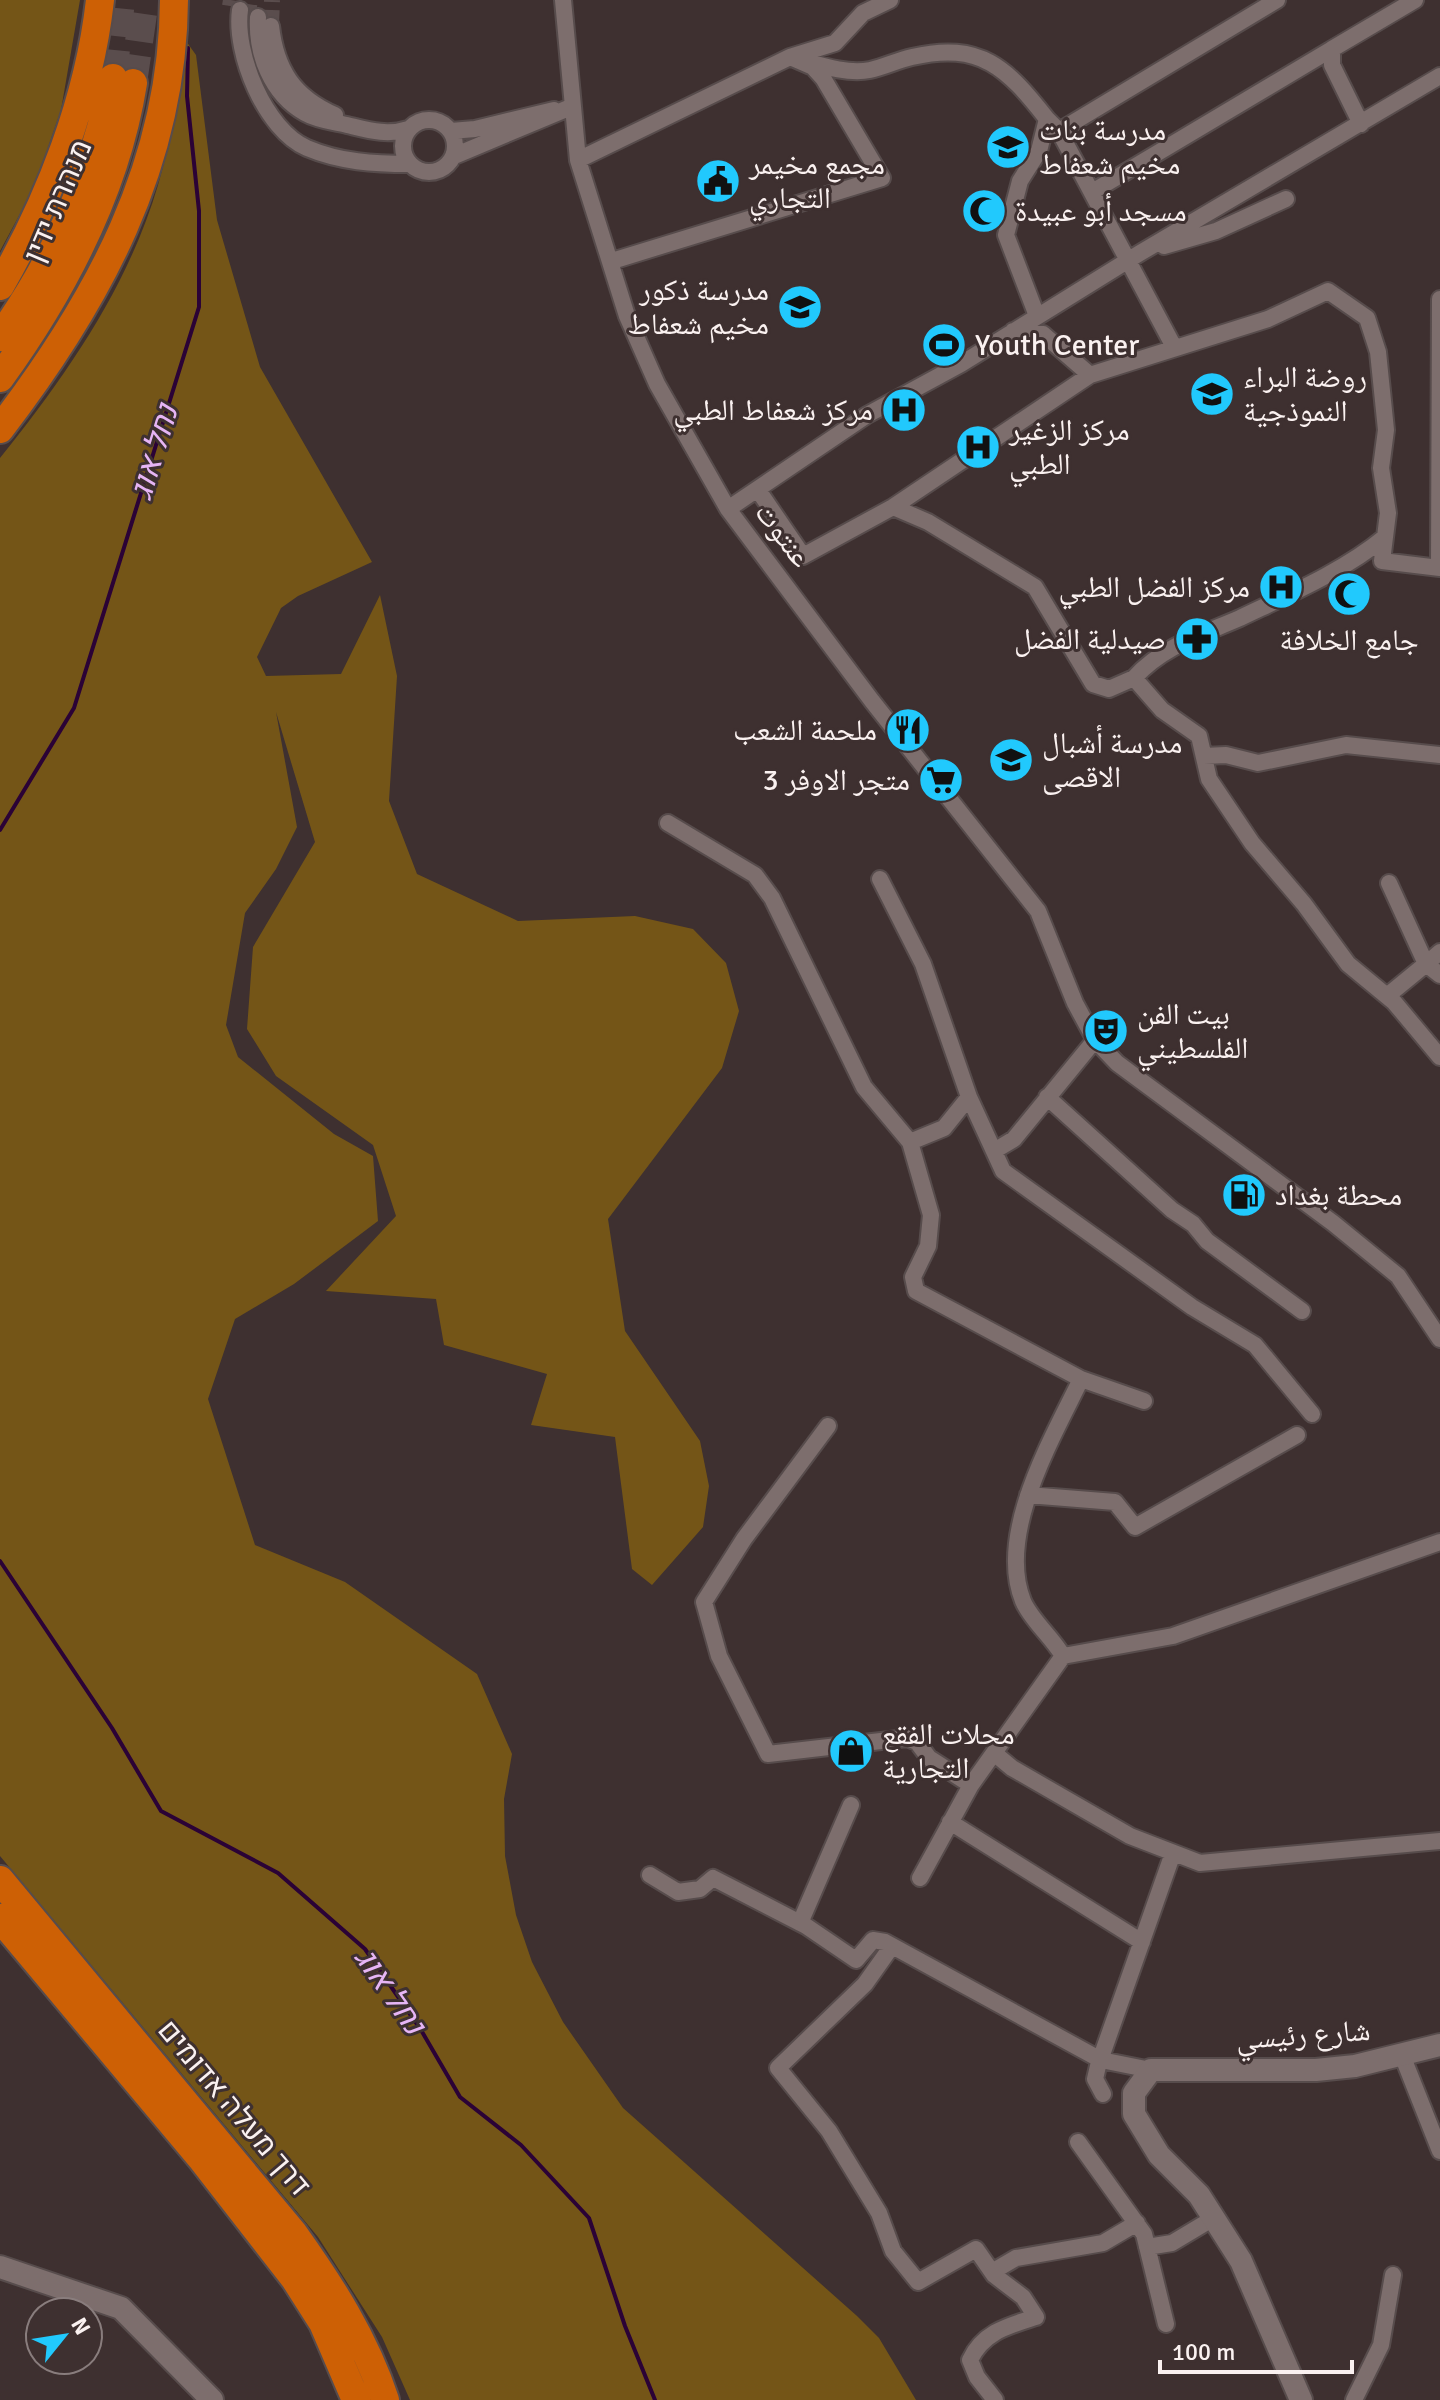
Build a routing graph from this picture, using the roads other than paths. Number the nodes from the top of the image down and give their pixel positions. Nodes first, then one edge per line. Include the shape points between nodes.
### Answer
1 (100, 0) edge
2 (174, 0) edge
3 (563, 0) edge
4 (890, 0) edge
5 (1277, 0) edge
6 (1415, 0) edge
7 (249, 16) junction
8 (1332, 49) junction
9 (790, 57) junction
10 (1440, 76) edge
11 (571, 107) junction
12 (1361, 124) junction
13 (1053, 125) junction
14 (408, 129) junction
15 (373, 131) junction
16 (451, 131) junction
17 (454, 156) junction
18 (578, 160) junction
19 (410, 164) junction
20 (1092, 192) junction
21 (1286, 199) dead end
22 (1134, 256) junction
23 (612, 261) junction
24 (0, 286) edge
25 (1440, 299) edge
26 (1037, 316) junction
27 (1013, 331) junction
28 (0, 337) edge
29 (1174, 347) junction
30 (1090, 375) junction
31 (0, 378) edge
32 (0, 429) edge
33 (758, 490) junction
34 (893, 507) junction
35 (728, 509) junction
36 (1385, 537) junction
37 (1440, 568) edge
38 (1134, 678) junction
39 (1440, 755) edge
40 (1204, 756) junction
41 (668, 823) dead end
42 (880, 879) dead end
43 (1389, 883) dead end
44 (1440, 952) edge
45 (1426, 964) junction
46 (1440, 975) edge
47 (1387, 996) junction
48 (1095, 1040) junction
49 (1440, 1057) edge
50 (969, 1097) junction
51 (1047, 1097) junction
52 (910, 1142) junction
53 (994, 1151) junction
54 (1302, 1311) dead end
55 (1440, 1339) edge
56 (1081, 1379) junction
57 (1144, 1401) dead end
58 (1312, 1414) dead end
59 (828, 1426) dead end
60 (1297, 1435) dead end
61 (1028, 1495) junction
62 (1440, 1542) edge
63 (1063, 1656) junction
64 (994, 1753) junction
65 (971, 1785) junction
66 (851, 1805) dead end
67 (950, 1822) junction
68 (1440, 1841) edge
69 (1173, 1853) junction
70 (650, 1875) dead end
71 (920, 1878) dead end
72 (0, 1880) edge
73 (0, 1918) edge
74 (800, 1923) junction
75 (1142, 1942) junction
76 (892, 1946) junction
77 (1440, 2045) edge
78 (1402, 2055) junction
79 (1101, 2060) junction
80 (1159, 2069) junction
81 (1103, 2094) dead end
82 (1078, 2142) dead end
83 (1440, 2151) edge
84 (1212, 2219) junction
85 (1137, 2223) junction
86 (1147, 2247) junction
87 (0, 2267) edge
88 (992, 2272) junction
89 (1393, 2275) dead end
90 (1166, 2324) dead end
91 (212, 2400) edge
92 (356, 2400) edge
93 (385, 2400) edge
94 (995, 2400) edge
95 (1301, 2400) edge
96 (1354, 2400) edge

1 - 24 highway via 89,65 59,165
2 - 32 highway via 164,113 131,206 85,308
3 - 11 street, عنتوت
4 - 9 street via 863,13 835,43
5 - 13 street
6 - 8 street
7 - 15 street via 303,99
7 - 15 street via 252,55 279,99 307,115
7 - 19 street via 228,24 236,57 280,126 303,147 354,162
8 - 12 street via 1332,65
8 - 20 street
9 - 13 street via 870,70 916,56 967,51 1018,81
9 - 18 street
9 - 23 street via 823,78 882,178
10 - 12 street
11 - 16 street
11 - 17 street
11 - 18 street, عنتوت
12 - 22 street
13 - 20 street
13 - 26 street via 1020,181 1006,235
14 - 15 street
14 - 16 street via 432,119
14 - 19 street via 403,145
16 - 17 street
17 - 19 street via 434,172
18 - 23 street, عنتوت
20 - 22 street
21 - 22 street via 1216,231
22 - 26 street
22 - 29 street
23 - 35 street, عنتوت via 627,316 657,384
25 - 37 street
26 - 27 street
27 - 30 street via 1043,334
27 - 33 street via 867,415
28 - 31 highway, מנהרת ידין via 75,204 123,80 121,145 70,268
29 - 30 street
29 - 36 street via 1268,319 1328,291 1367,318 1384,400
30 - 34 street
33 - 34 street via 803,556
33 - 35 street
34 - 38 street via 928,522 1035,587 1093,684 1109,689
35 - 48 street, عنتوت via 1038,911
36 - 37 street via 1382,561
36 - 38 street via 1366,553 1239,618 1190,636
38 - 40 street via 1162,710 1199,736
39 - 40 street via 1346,745 1258,763
40 - 47 street via 1209,779 1252,843 1348,964
41 - 52 street via 755,875 772,898 864,1087
42 - 50 street via 923,964
43 - 45 street
44 - 45 street
45 - 46 street
45 - 47 street
47 - 49 street
48 - 51 street
48 - 55 street, عنتوت via 1117,1063 1398,1276
50 - 52 street via 944,1128
50 - 53 street
51 - 53 street via 1014,1139
51 - 54 street via 1207,1241
52 - 56 street via 931,1215 928,1246 913,1277 916,1291
53 - 58 street via 1012,1181 1255,1345
56 - 57 street
56 - 61 street
59 - 65 street via 704,1602 719,1656 768,1754 907,1738
60 - 61 street via 1135,1527 1115,1502
61 - 63 street via 1015,1578 1025,1606
62 - 63 street via 1173,1636
63 - 64 street
64 - 65 street
64 - 69 street via 1130,1836
65 - 67 street
66 - 74 street
67 - 71 street
67 - 75 street
68 - 69 street via 1200,1863
69 - 75 street
70 - 74 street via 678,1892 700,1889 713,1878
72 - 93 highway, דרך מעלה אדומים via 294,2234 332,2287
73 - 92 highway, דרך מעלה אדומים via 295,2279 323,2323
74 - 76 street via 856,1960 873,1940
75 - 79 street
76 - 79 street
76 - 88 street via 865,1984 778,2068 829,2131 879,2213 893,2251 918,2282 976,2249
77 - 78 street, شارع رئيسي
78 - 80 street, شارع رئيسي via 1316,2070
78 - 83 street
79 - 80 street
79 - 81 street via 1095,2079
80 - 84 street via 1134,2093 1134,2114 1159,2155 1199,2195
82 - 85 street
84 - 86 street via 1172,2243
84 - 95 street via 1248,2276
85 - 86 street
85 - 88 street via 1103,2243 1016,2258
86 - 90 street
87 - 91 street via 121,2308
88 - 94 street via 1023,2297 1036,2317 999,2329 978,2343 970,2360
89 - 96 street via 1381,2345

